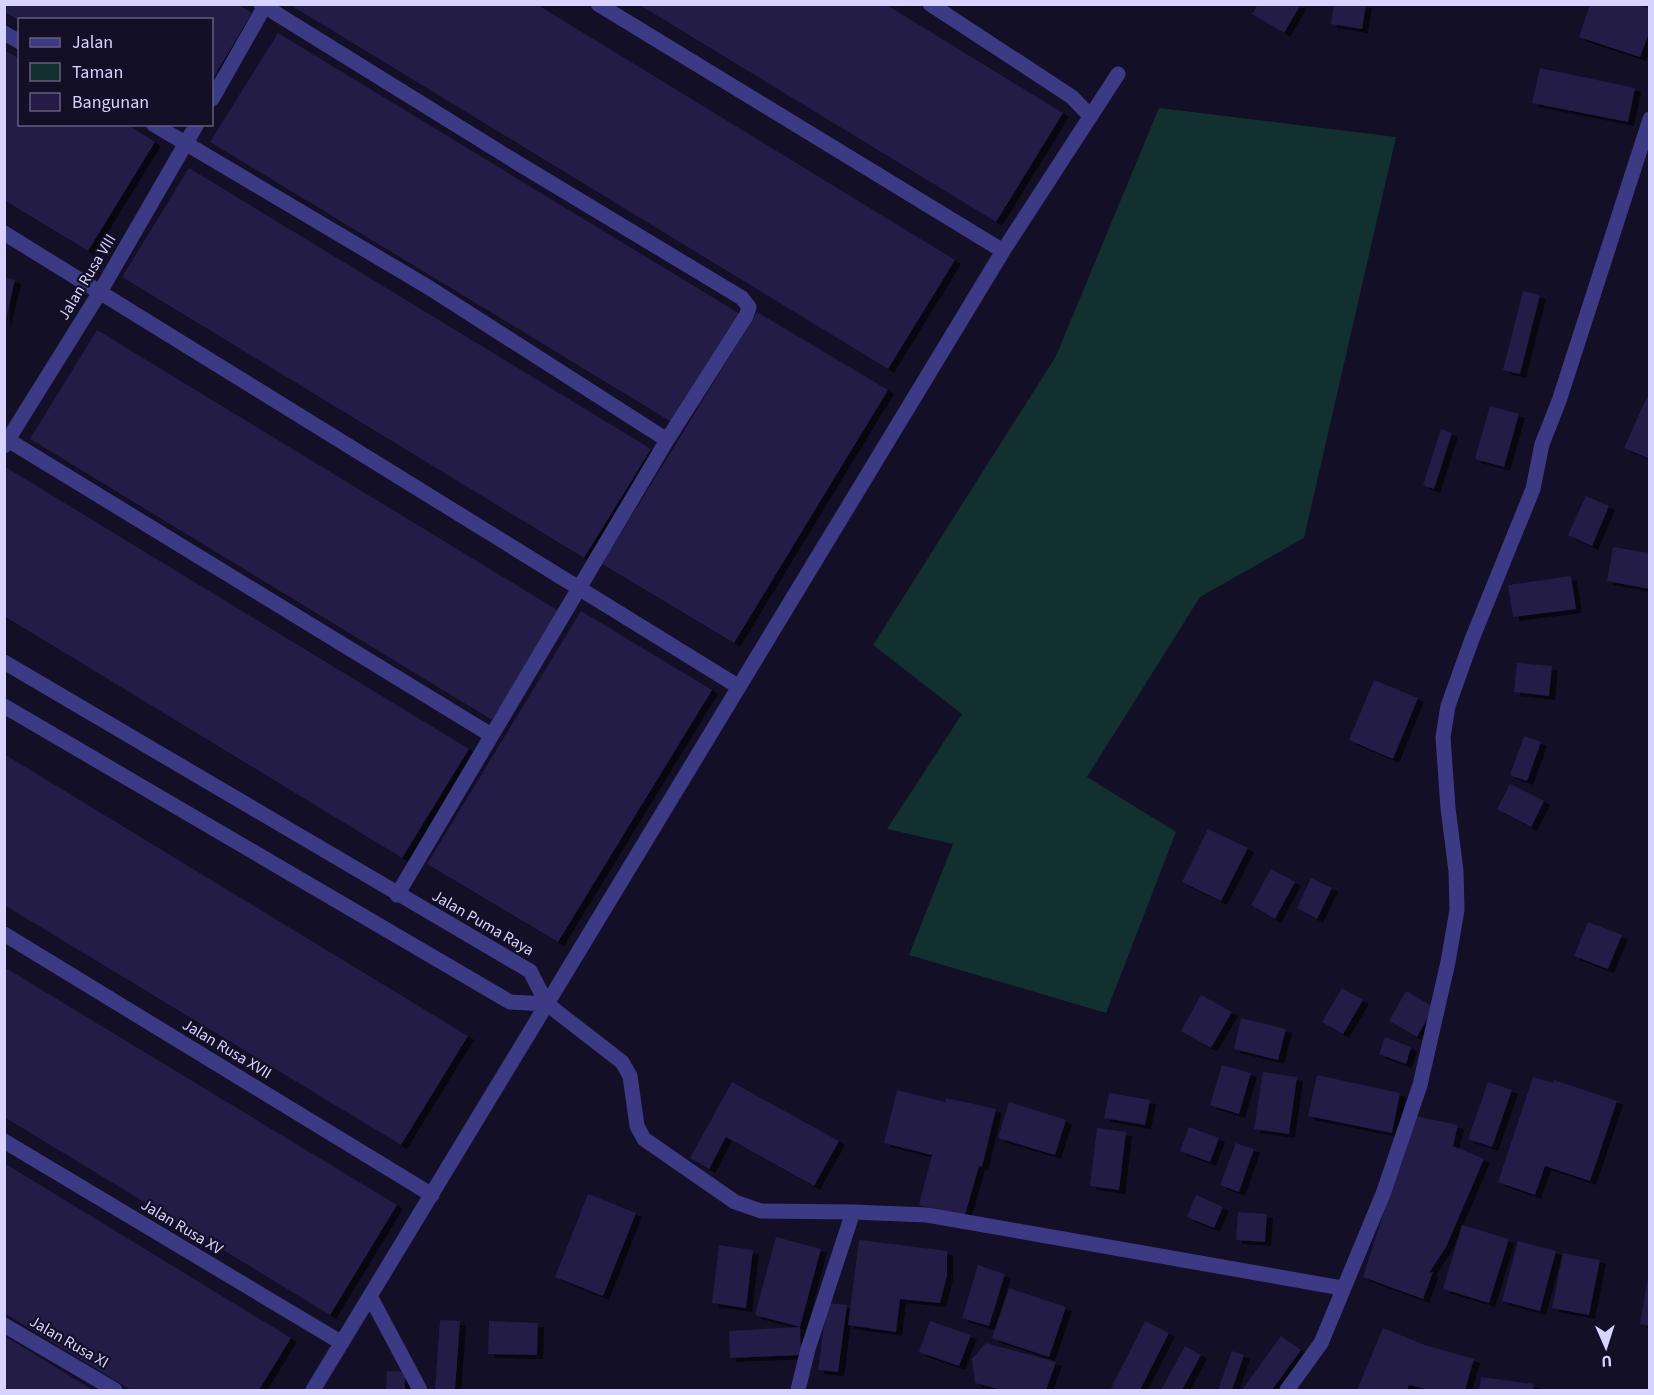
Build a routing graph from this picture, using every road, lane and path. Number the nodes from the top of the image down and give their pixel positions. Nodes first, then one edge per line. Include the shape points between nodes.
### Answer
1 (598, 4) edge
2 (930, 4) edge
3 (264, 5) edge
4 (4, 33) edge
5 (18, 41) edge
6 (1118, 74) dead end
7 (213, 97) edge
8 (1090, 116) junction
9 (1650, 119) edge
10 (156, 126) edge
11 (196, 126) edge
12 (185, 145) junction
13 (4, 233) edge
14 (1003, 250) junction
15 (100, 292) junction
16 (668, 440) junction
17 (6, 443) edge
18 (580, 587) junction
19 (4, 662) edge
20 (739, 687) junction
21 (4, 706) edge
22 (491, 735) junction
23 (397, 895) junction
24 (4, 934) edge
25 (547, 1004) junction
26 (4, 1141) edge
27 (432, 1195) junction
28 (853, 1212) junction
29 (1342, 1288) junction
30 (370, 1296) junction
31 (4, 1325) edge
32 (342, 1343) junction
33 (115, 1390) edge
34 (313, 1390) edge
35 (420, 1390) edge
36 (798, 1390) edge
37 (1287, 1390) edge

1 - 14 street
2 - 8 street via 1072,97
3 - 7 street
3 - 16 street via 746,302 746,316
4 - 5 street
6 - 8 street
8 - 14 street
9 - 29 street via 1542,444 1533,489 1448,706 1443,736 1457,910 1449,962 1420,1085 1383,1194
10 - 12 street
11 - 12 street, Jalan Rusa VIII
12 - 15 street, Jalan Rusa VIII
12 - 16 street via 428,287
13 - 15 street
14 - 20 street
15 - 17 street, Jalan Rusa VIII
15 - 18 street
16 - 18 street
17 - 22 street
18 - 20 street
18 - 22 street
19 - 23 street, Jalan Puma Raya
20 - 25 street
21 - 25 street via 510,1002
22 - 23 street
23 - 25 street, Jalan Puma Raya via 530,971
24 - 27 street, Jalan Rusa XVII
25 - 27 street
25 - 28 street via 622,1062 630,1076 637,1126 644,1139 735,1202 761,1211
26 - 32 street, Jalan Rusa XV
27 - 30 street
28 - 29 street via 927,1215
28 - 36 street
29 - 37 street via 1321,1343
30 - 32 street
30 - 35 street
31 - 33 street, Jalan Rusa XI
32 - 34 street

